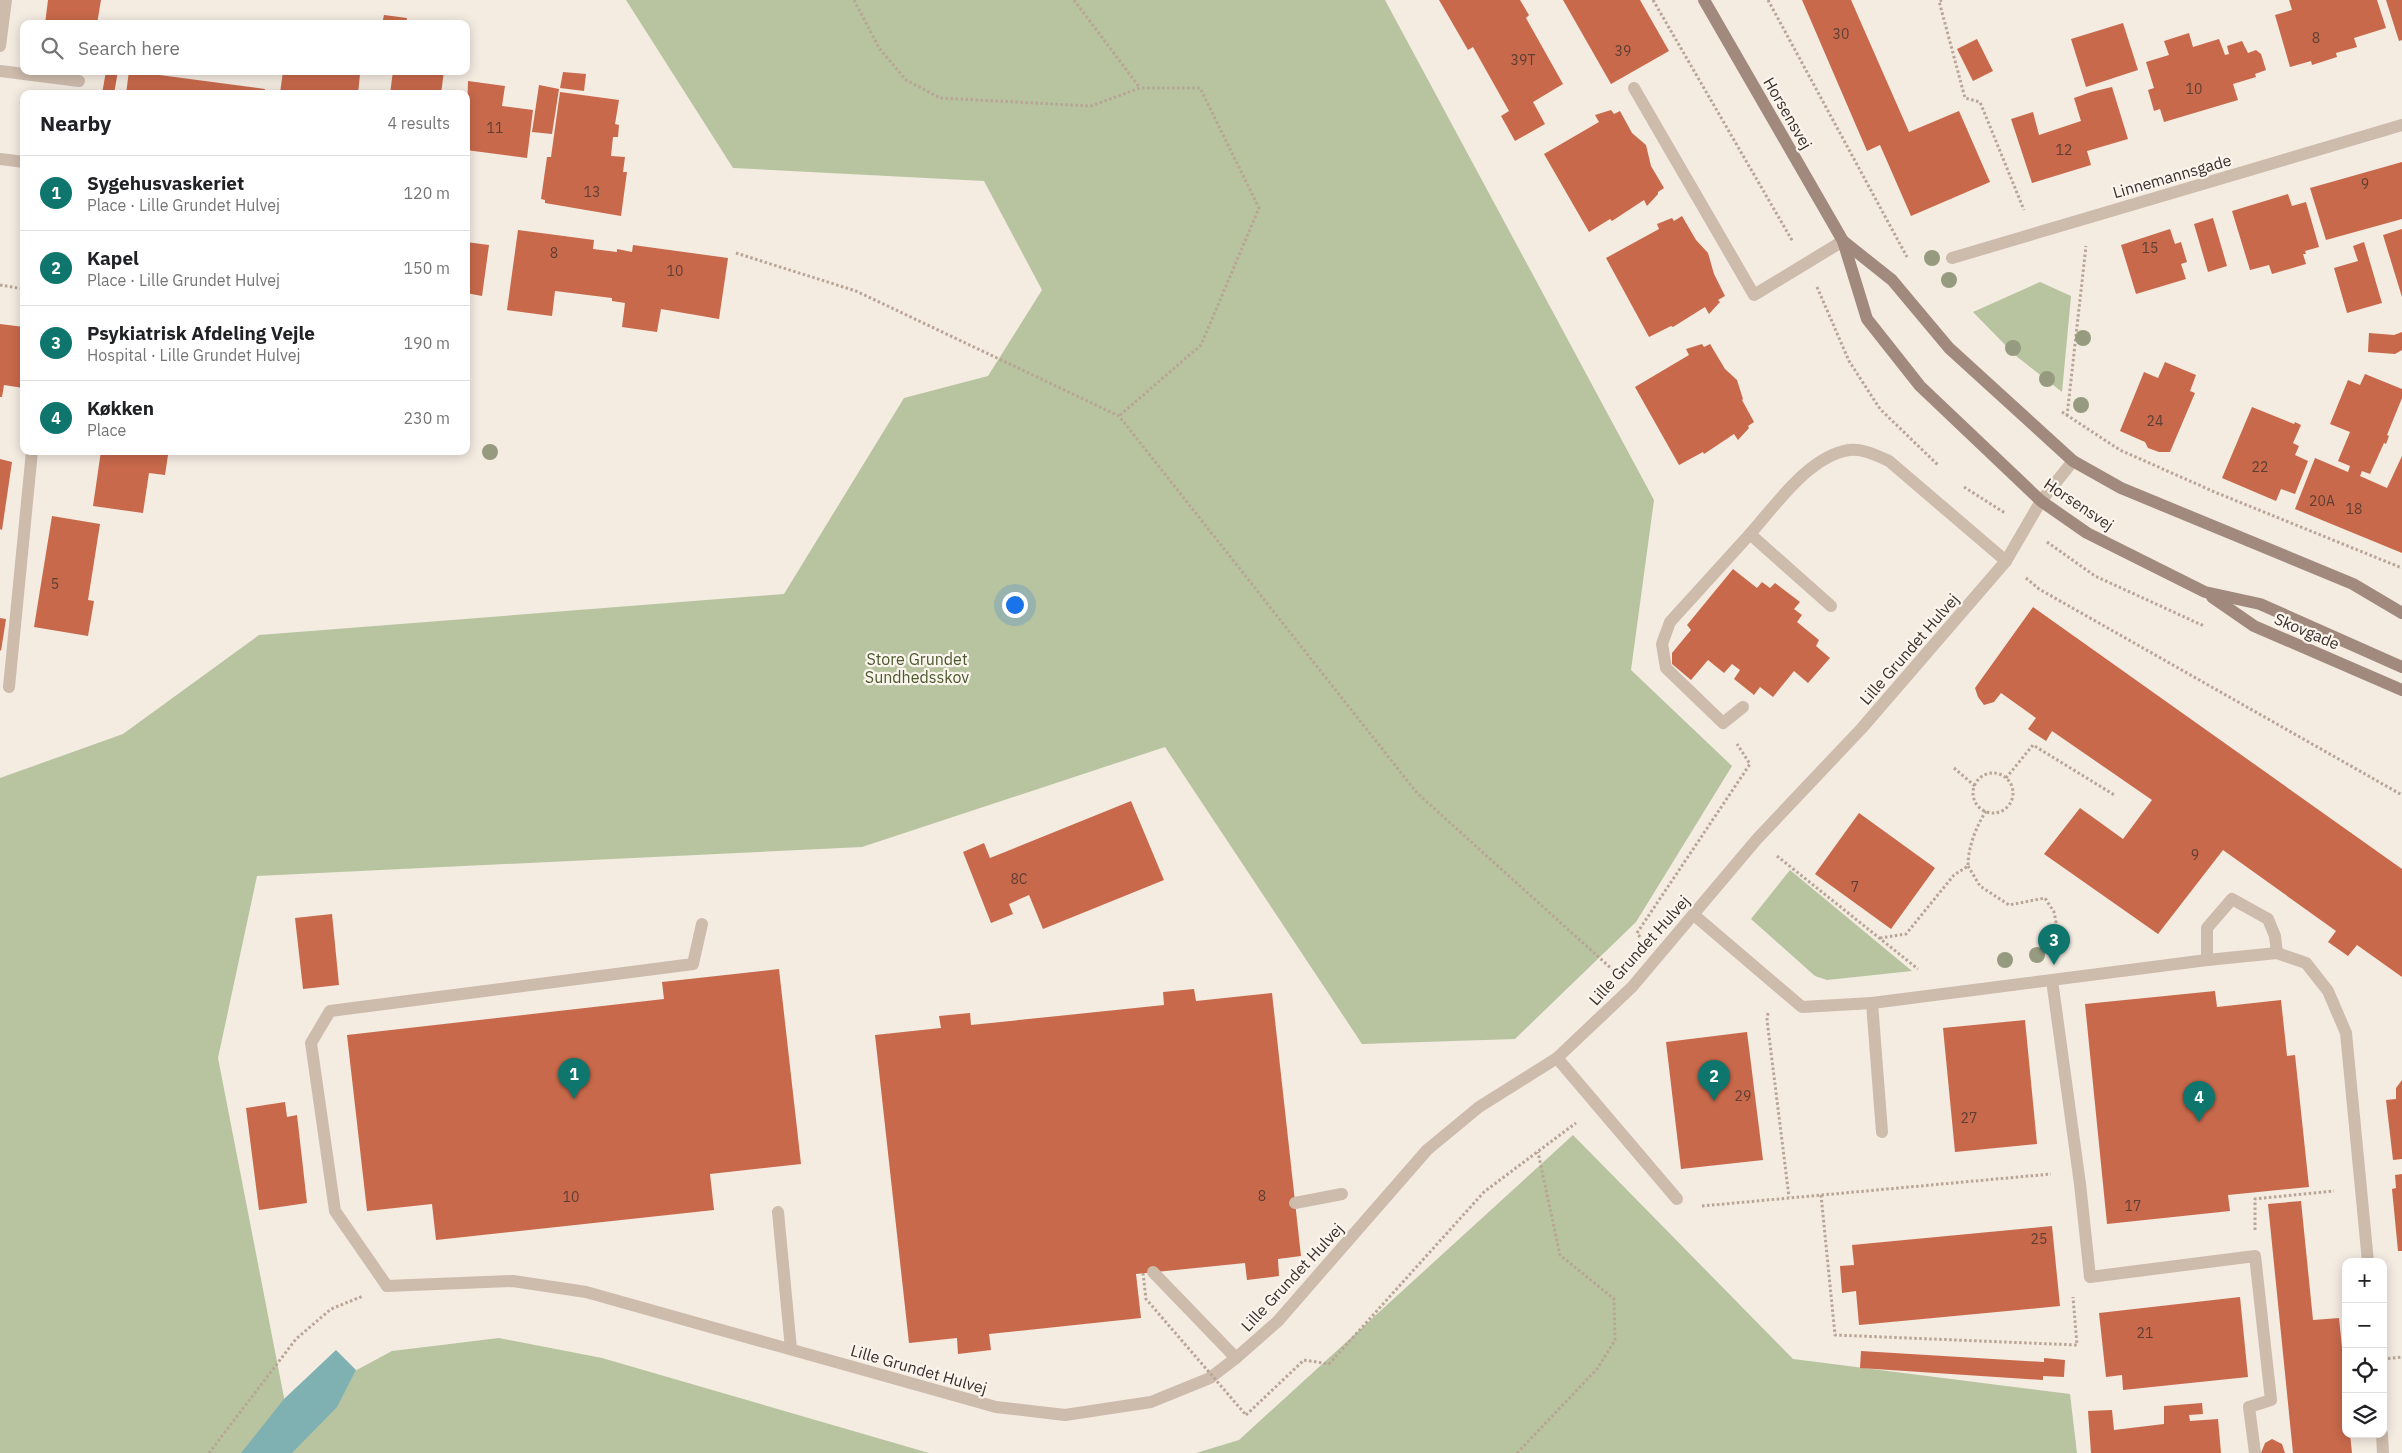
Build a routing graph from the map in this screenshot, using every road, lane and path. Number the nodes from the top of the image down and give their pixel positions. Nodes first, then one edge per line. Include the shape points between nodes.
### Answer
1 (6, 0) edge
2 (854, 0) edge
3 (1074, 0) edge
4 (1704, 0) edge
5 (1768, 0) edge
6 (1942, 0) edge
7 (0, 46) edge
8 (0, 71) edge
9 (20, 74) edge
10 (32, 75) edge
11 (79, 81) dead end
12 (1140, 88) junction
13 (1634, 88) dead end
14 (2402, 125) edge
15 (0, 159) edge
16 (20, 162) edge
17 (2089, 218) junction
18 (2034, 234) junction
19 (1843, 241) junction
20 (736, 253) dead end
21 (1952, 258) dead end
22 (1911, 262) dead end
23 (0, 285) edge
24 (20, 289) edge
25 (2060, 411) dead end
26 (1119, 416) junction
27 (2067, 416) junction
28 (32, 455) edge
29 (2073, 461) junction
30 (2041, 501) junction
31 (1750, 534) junction
32 (2006, 562) junction
33 (2402, 568) edge
34 (2205, 592) junction
35 (1831, 606) dead end
36 (2402, 612) edge
37 (2402, 667) edge
38 (9, 687) dead end
39 (2402, 690) edge
40 (1743, 706) dead end
41 (1723, 723) junction
42 (1954, 768) dead end
43 (2006, 778) junction
44 (1975, 786) junction
45 (2402, 795) edge
46 (2116, 796) dead end
47 (1986, 811) junction
48 (1758, 839) junction
49 (1968, 866) junction
50 (1694, 915) junction
51 (702, 924) dead end
52 (1880, 938) junction
53 (2276, 953) junction
54 (1658, 957) junction
55 (2207, 960) junction
56 (2052, 980) junction
57 (1774, 982) junction
58 (1632, 987) junction
59 (1948, 994) junction
60 (1872, 1003) junction
61 (1557, 1058) junction
62 (1599, 1106) junction
63 (1882, 1132) dead end
64 (1538, 1152) junction
65 (2080, 1184) junction
66 (2362, 1188) junction
67 (1342, 1194) dead end
68 (1821, 1195) junction
69 (1789, 1198) junction
70 (1677, 1199) joint
71 (1295, 1202) dead end
72 (778, 1212) dead end
73 (2255, 1256) junction
74 (2368, 1258) edge
75 (1148, 1273) joint
76 (2090, 1277) junction
77 (386, 1286) junction
78 (791, 1349) junction
79 (1236, 1358) junction
80 (2402, 1358) edge
81 (2387, 1359) edge
82 (2382, 1438) edge
83 (209, 1453) edge
84 (1517, 1453) edge
85 (2255, 1453) edge
86 (2384, 1453) edge

1 - 7 street
2 - 12 path via 880,48 906,80 940,98 1091,106
3 - 12 path
4 - 19 main road, Horsensvej
5 - 22 path
6 - 18 path via 1939,1 1965,98 1980,102
8 - 9 street
10 - 11 street
12 - 26 path via 1200,88 1259,208 1200,345
13 - 19 street via 1754,295
14 - 17 street, Linnemannsgade
15 - 16 street
17 - 18 street, Linnemannsgade
17 - 27 path
18 - 21 street, Linnemannsgade
19 - 29 main road, Horsensvej via 1892,280 1949,348
19 - 30 main road, Horsensvej via 1867,319 1920,386
20 - 26 path via 856,291
23 - 24 path
25 - 27 path
26 - 58 path via 1417,793
27 - 33 path via 2120,450
28 - 38 street
29 - 30 street, Lille Grundet Hulvej
29 - 36 main road, Horsensvej via 2121,488 2353,584
30 - 32 street, Lille Grundet Hulvej
30 - 34 main road, Horsensvej via 2087,533
31 - 32 street via 1810,468 1849,449 1889,461
31 - 35 street
31 - 41 street via 1670,622 1662,644 1666,668
32 - 45 path via 2039,589
32 - 48 street, Lille Grundet Hulvej via 1862,728
34 - 37 main road, Horsensvej via 2260,604
34 - 39 main road, Skovgade via 2254,626
40 - 41 street
41 - 54 path via 1750,764 1637,933
42 - 44 path
43 - 44 path via 1988,774 1982,776
43 - 46 path via 2033,745
43 - 47 path via 2012,790 2010,803 2000,811
44 - 47 path via 1974,798
47 - 49 path via 1968,854
48 - 50 street, Lille Grundet Hulvej
48 - 52 path
49 - 52 path via 1954,876 1906,934
49 - 56 path via 1980,886 2009,905 2045,898 2054,912 2062,951
50 - 54 street, Lille Grundet Hulvej
50 - 57 street
51 - 77 street via 693,964 330,1011 310,1043 335,1211
52 - 59 path
53 - 55 street
53 - 55 street via 2275,936 2268,919 2232,899 2207,928
53 - 66 street via 2306,964 2328,991 2346,1033
54 - 58 street, Lille Grundet Hulvej
55 - 56 street
56 - 59 street
56 - 65 street
57 - 60 street via 1802,1007
57 - 69 path via 1766,1020
58 - 61 street, Lille Grundet Hulvej
59 - 60 street
60 - 63 street
61 - 62 street
61 - 79 street, Lille Grundet Hulvej via 1479,1107 1427,1150 1278,1321
62 - 64 path
62 - 70 street
64 - 75 path, bridge via 1484,1192 1328,1364 1304,1360 1246,1416 1146,1299
64 - 84 path via 1560,1255 1614,1299 1615,1340 1597,1370
65 - 68 path via 2049,1173
65 - 76 street
66 - 73 path via 2255,1198
66 - 74 street
67 - 71 street
68 - 69 path
68 - 76 path via 1835,1335 2077,1346 2073,1295
69 - 70 path via 1706,1207
72 - 78 street
73 - 76 street
73 - 85 street via 2271,1400 2250,1407
75 - 79 street
77 - 78 street, Lille Grundet Hulvej via 514,1281 586,1292
77 - 83 path via 331,1309 296,1339
78 - 79 street, Lille Grundet Hulvej via 996,1407 1064,1415 1151,1402 1210,1378
80 - 81 path
82 - 86 street

